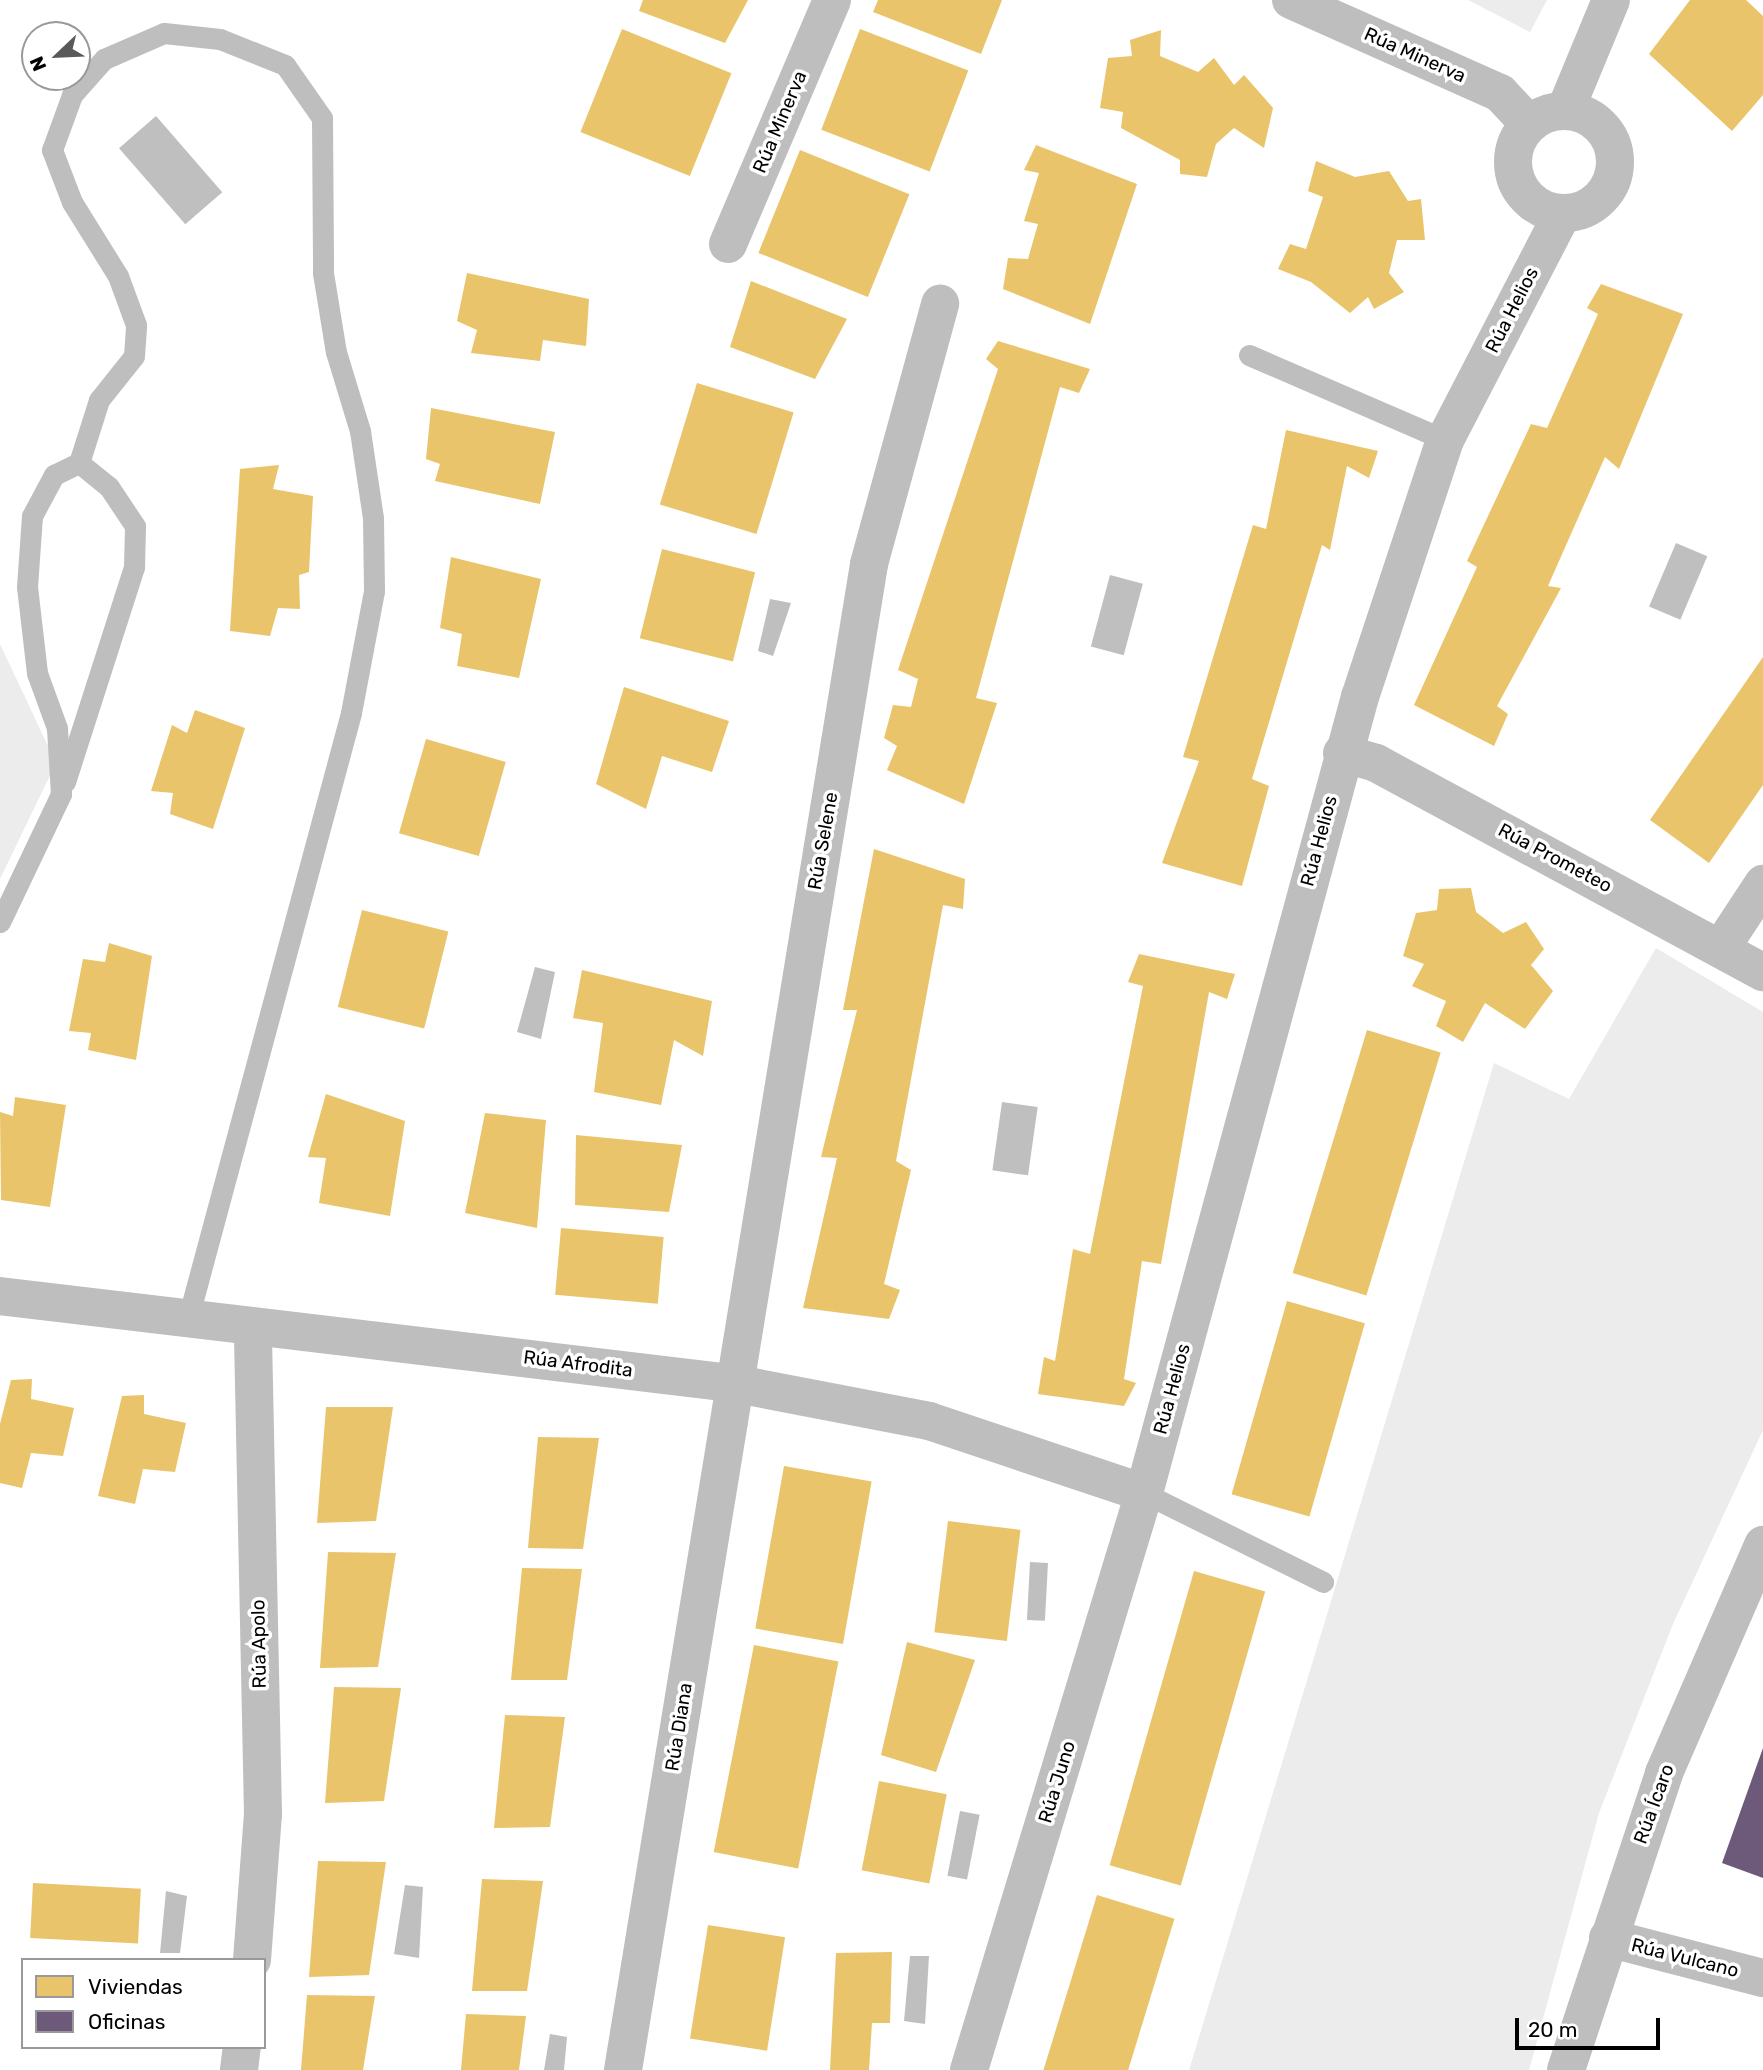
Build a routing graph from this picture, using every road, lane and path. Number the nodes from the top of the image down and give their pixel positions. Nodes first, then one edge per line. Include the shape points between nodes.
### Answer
1 (832, 0) edge
2 (1290, 0) edge
3 (1611, 0) edge
4 (1565, 111) junction
5 (1529, 124) junction
6 (1562, 214) junction
7 (728, 244) dead end
8 (940, 304) dead end
9 (1249, 355) dead end
10 (1444, 440) junction
11 (79, 463) junction
12 (1342, 753) junction
13 (61, 794) junction
14 (1763, 884) edge
15 (0, 922) edge
16 (1721, 948) junction
17 (1763, 972) edge
18 (0, 1296) edge
19 (187, 1322) junction
20 (253, 1327) junction
21 (732, 1383) junction
22 (1144, 1493) junction
23 (1763, 1545) edge
24 (1323, 1583) dead end
25 (1608, 1938) junction
26 (253, 1958) edge
27 (1763, 1978) edge
28 (242, 2049) edge
29 (239, 2070) edge
30 (623, 2070) edge
31 (969, 2070) edge
32 (1566, 2070) edge

1 - 7 street, Rúa Minerva
2 - 5 street, Rúa Minerva via 1500,93
3 - 4 street
4 - 5 street
4 - 6 street via 1604,130 1614,172 1595,203
5 - 6 street via 1512,161 1514,179 1537,207
6 - 10 street, Rúa Helios
8 - 21 street, Rúa Selene via 869,564
9 - 10 lane
10 - 12 street, Rúa Helios
11 - 13 lane via 54,475 32,516 27,587 37,673 57,728
11 - 13 lane via 109,487 135,526 134,567
11 - 19 lane via 99,400 134,356 136,326 118,276 72,202 52,150 72,95 104,59 164,33 220,39 285,65 322,118 323,273 336,352 360,431 373,518 374,591 351,713
12 - 16 street, Rúa Prometeo via 1376,763
12 - 22 street, Rúa Helios
13 - 15 lane
14 - 16 street
16 - 17 street, Rúa Prometeo
18 - 19 street, Rúa Afrodita
19 - 20 street, Rúa Afrodita
20 - 21 street, Rúa Afrodita
20 - 26 street, Rúa Apolo via 263,1814
21 - 22 street, Rúa Afrodita via 929,1422
21 - 30 street, Rúa Diana
22 - 24 lane
22 - 31 street, Rúa Juno
23 - 25 street, Rúa Ícaro via 1664,1773
25 - 27 street, Rúa Vulcano
25 - 32 street, Rúa Ícaro
28 - 29 street

